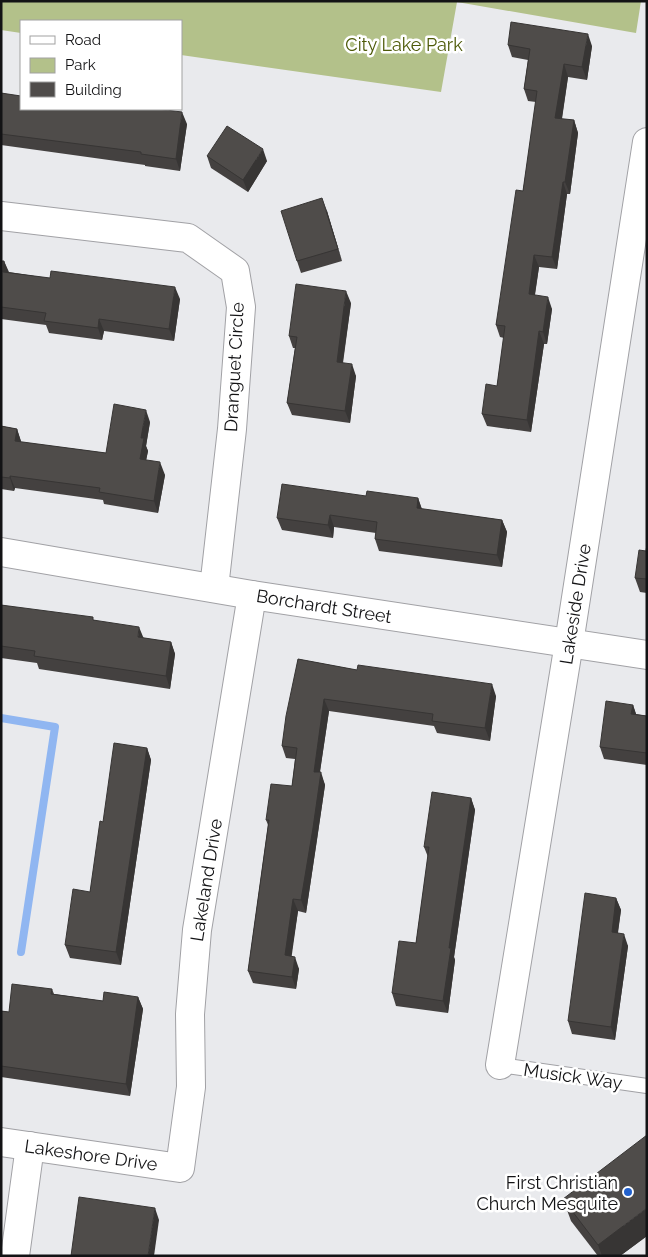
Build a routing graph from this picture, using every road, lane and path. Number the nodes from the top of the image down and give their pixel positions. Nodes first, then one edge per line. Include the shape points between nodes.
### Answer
1 (647, 142) edge
2 (1, 216) edge
3 (1, 552) edge
4 (214, 588) junction
5 (252, 595) junction
6 (569, 643) junction
7 (647, 655) edge
8 (500, 1065) joint
9 (647, 1086) edge
10 (1, 1142) edge
11 (30, 1146) junction
12 (180, 1168) joint
13 (15, 1256) edge

1 - 6 street, Lakeside Drive
2 - 4 street, Dranguet Circle via 188,238 235,271 241,306 232,429
3 - 4 street, Borchardt Street
4 - 5 street, Borchardt Street
5 - 6 street, Borchardt Street
5 - 12 street, Lakeland Drive via 197,930 190,1014 191,1087
6 - 7 street, Borchardt Street
6 - 8 street, Lakeside Drive
8 - 9 lane, Musick Way
10 - 11 street, Lakeshore Drive
11 - 12 street, Lakeshore Drive
11 - 13 street

